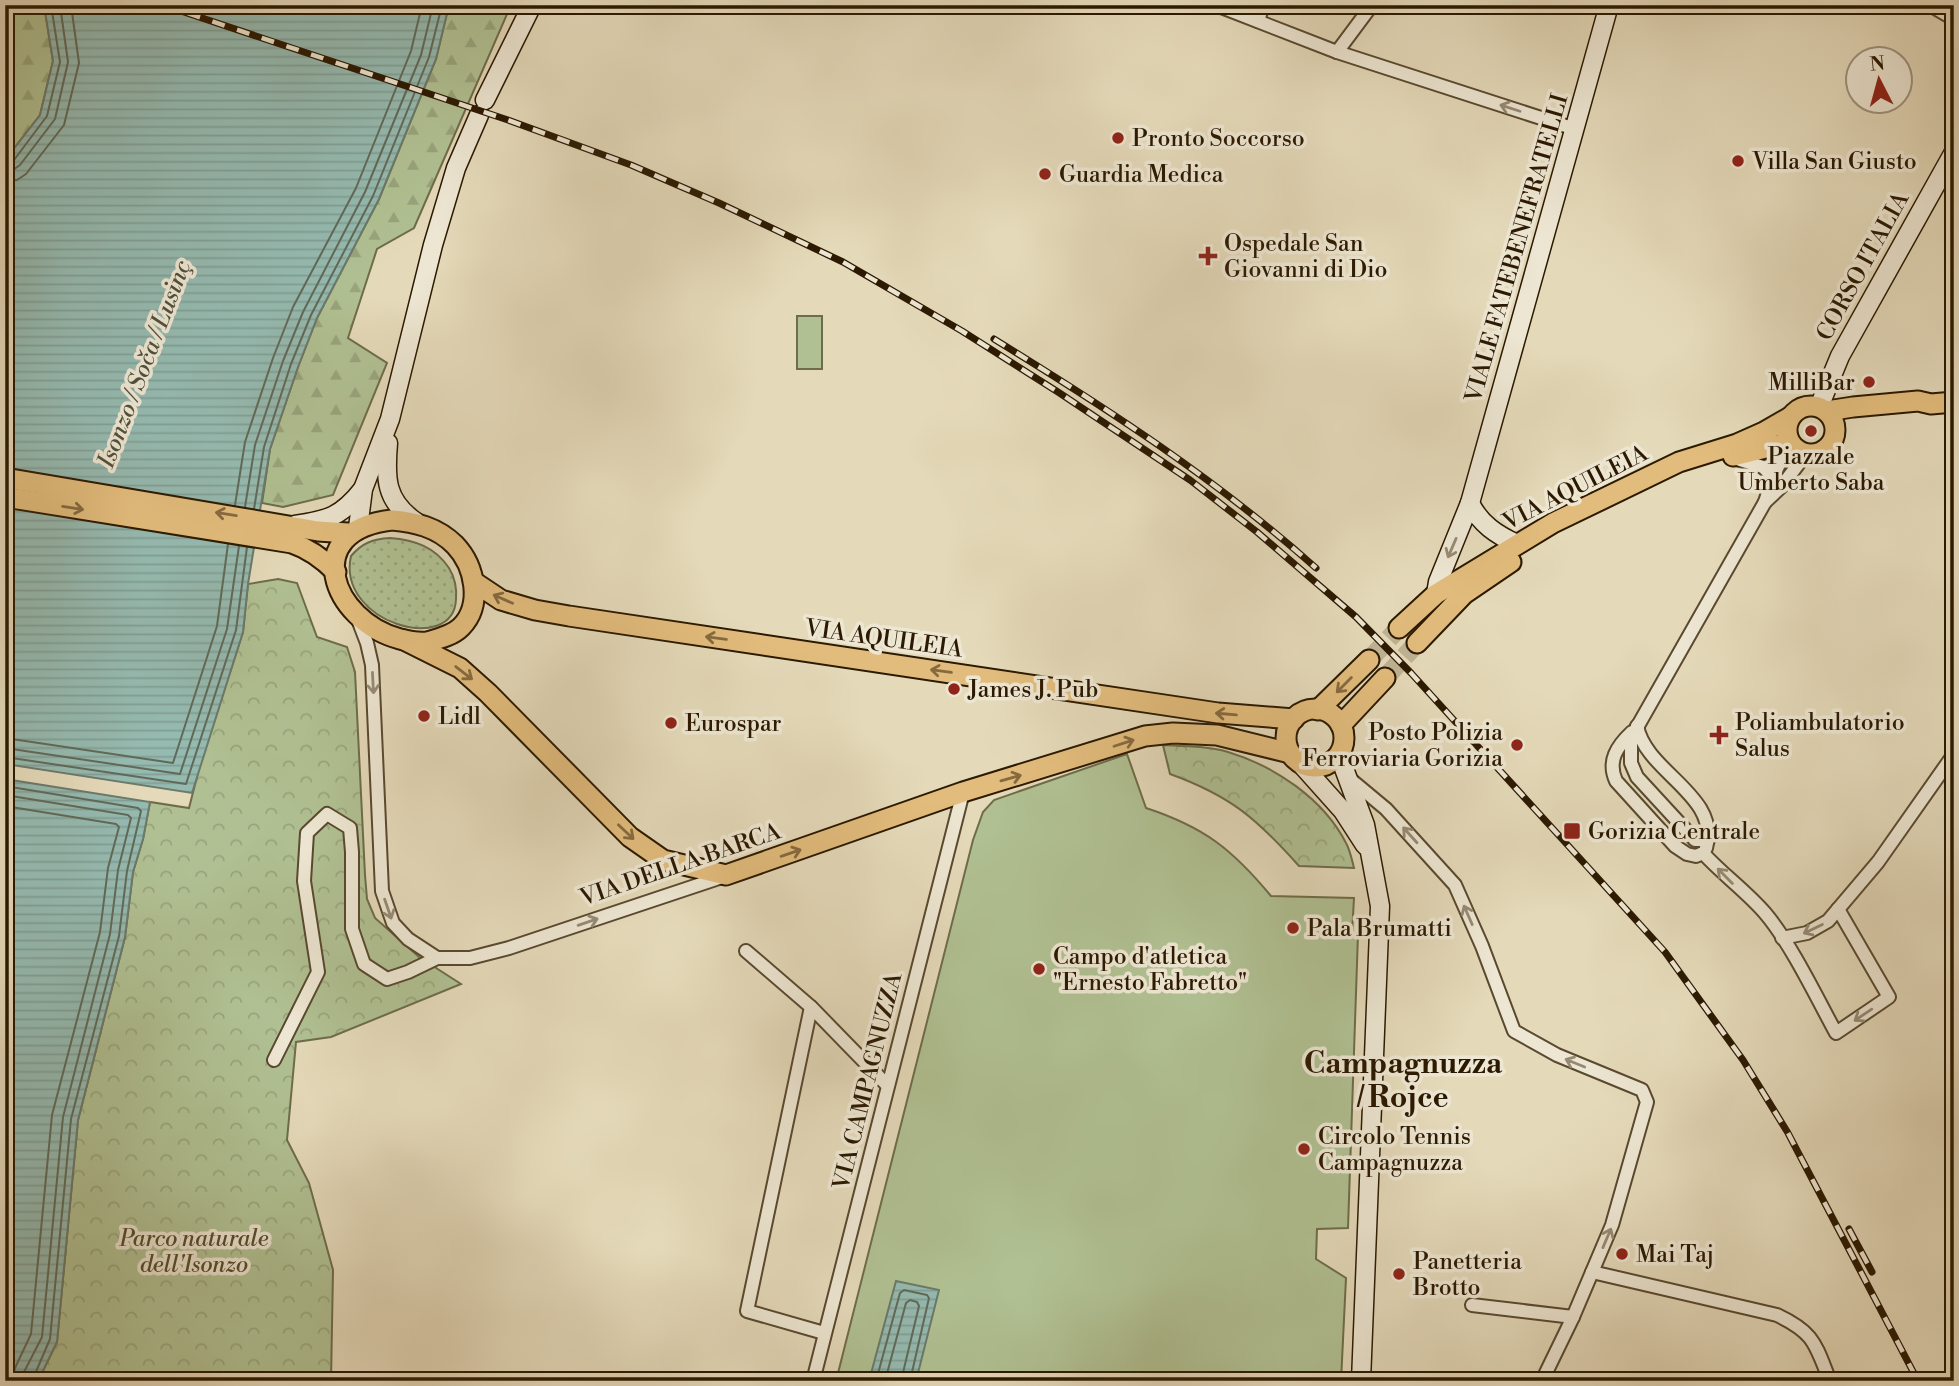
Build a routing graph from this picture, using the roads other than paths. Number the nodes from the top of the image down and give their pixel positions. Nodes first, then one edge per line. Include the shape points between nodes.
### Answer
1 (532, 5) edge
2 (1216, 5) edge
3 (1263, 5) edge
4 (1373, 5) edge
5 (1609, 5) edge
6 (1930, 5) edge
7 (1954, 19) edge
8 (1258, 21) junction
9 (1337, 52) junction
10 (1575, 129) junction
11 (1954, 152) edge
12 (1954, 402) edge
13 (1827, 415) junction
14 (1790, 417) junction
15 (390, 419) junction
16 (1790, 442) junction
17 (1806, 454) junction
18 (1727, 457) junction
19 (1773, 477) junction
20 (5, 478) edge
21 (363, 489) junction
22 (5, 497) edge
23 (1765, 502) junction
24 (1470, 503) junction
25 (416, 522) junction
26 (353, 531) junction
27 (293, 534) junction
28 (1517, 544) junction
29 (336, 572) junction
30 (474, 582) junction
31 (1436, 594) junction
32 (357, 617) junction
33 (1399, 628) tunnel mouth
34 (404, 640) junction
35 (1417, 643) tunnel mouth
36 (1369, 660) tunnel mouth
37 (1385, 678) tunnel mouth
38 (1318, 710) junction
39 (1294, 719) junction
40 (1341, 725) junction
41 (1637, 726) junction
42 (1954, 754) edge
43 (1339, 755) junction
44 (1296, 759) junction
45 (1350, 779) junction
46 (963, 792) junction
47 (1708, 840) junction
48 (1371, 853) junction
49 (1703, 853) junction
50 (726, 876) junction
51 (1838, 909) junction
52 (1782, 938) junction
53 (746, 951) dead end
54 (437, 958) junction
55 (811, 1007) junction
56 (274, 1060) dead end
57 (887, 1085) junction
58 (1592, 1272) junction
59 (1472, 1305) dead end
60 (1571, 1320) junction
61 (824, 1333) junction
62 (813, 1381) edge
63 (1361, 1381) edge
64 (1542, 1381) edge
65 (1830, 1381) edge

1 - 15 main road via 456,168
2 - 8 street
3 - 8 street
4 - 9 street
5 - 10 main road, VIALE FATEBENEFRATELLI
6 - 7 street
8 - 9 street
10 -> 9 street
10 - 24 main road, VIALE FATEBENEFRATELLI
11 - 13 main road, CORSO ITALIA via 1840,356
12 - 13 main road via 1861,418
13 - 14 main road via 1801,407
13 - 17 main road via 1834,438 1827,448
14 - 16 main road
14 - 28 main road, VIA AQUILEIA via 1737,444 1641,479
15 - 21 main road
15 - 25 main road via 385,475 395,504
16 - 17 main road
16 - 18 main road
16 - 19 street
17 - 23 street
18 - 19 street via 1763,467
18 - 35 main road, VIA AQUILEIA via 1649,485 1539,543 1464,594
19 - 23 street
27 -> 20 main road
21 - 26 main road
21 - 27 main road via 328,520
22 -> 27 main road
23 - 41 street
24 - 28 main road via 1483,523
24 -> 31 main road, VIALE FATEBENEFRATELLI
25 - 26 main road via 374,522
25 - 30 main road via 455,545
26 - 27 main road
26 - 29 main road via 338,548
27 - 29 main road
28 - 31 main road, VIA AQUILEIA
29 - 32 main road via 347,605
30 - 34 main road via 474,606 461,627 444,638 422,643
39 -> 30 main road, VIA AQUILEIA via 1218,713 569,616 500,600
31 - 33 main road, VIA AQUILEIA
32 - 34 main road
32 -> 54 street via 372,665 382,891 393,923
34 -> 50 main road via 460,668 630,837 663,860
36 -> 38 main road
37 - 40 main road
38 - 39 main road
38 - 40 main road via 1331,714
39 - 44 main road via 1286,736
40 - 43 main road via 1344,739
41 - 47 street via 1648,750 1702,809
41 - 47 street via 1629,747 1637,777 1695,840
41 - 49 street via 1615,753 1612,772 1616,781 1681,851 1696,856
42 - 51 street via 1878,862
43 - 44 main road via 1323,766
43 - 45 main road
46 -> 44 main road, VIA DELLA BARCA via 1146,736 1173,733 1217,735
44 - 48 main road via 1343,811
45 - 48 main road
58 -> 45 street via 1612,1225 1647,1097 1642,1090 1557,1055 1514,1031 1455,885 1386,809
50 -> 46 main road, VIA DELLA BARCA
46 - 57 street, VIA CAMPAGNUZZA
47 - 49 street
48 - 63 main road via 1380,906
52 -> 49 street via 1765,913
54 -> 50 street, VIA DELLA BARCA via 471,958 509,948
51 -> 52 street via 1807,933
51 -> 52 street via 1889,997 1836,1033
53 - 55 street
54 - 56 street via 387,979 364,964 352,929 350,828 327,814 307,832 304,881 318,972
55 - 57 street
55 - 61 street via 747,1311
57 - 61 street, VIA CAMPAGNUZZA
58 - 60 street
58 - 65 street via 1777,1315 1799,1325 1814,1341
59 - 60 street
60 - 64 street
61 - 62 street, VIA CAMPAGNUZZA

